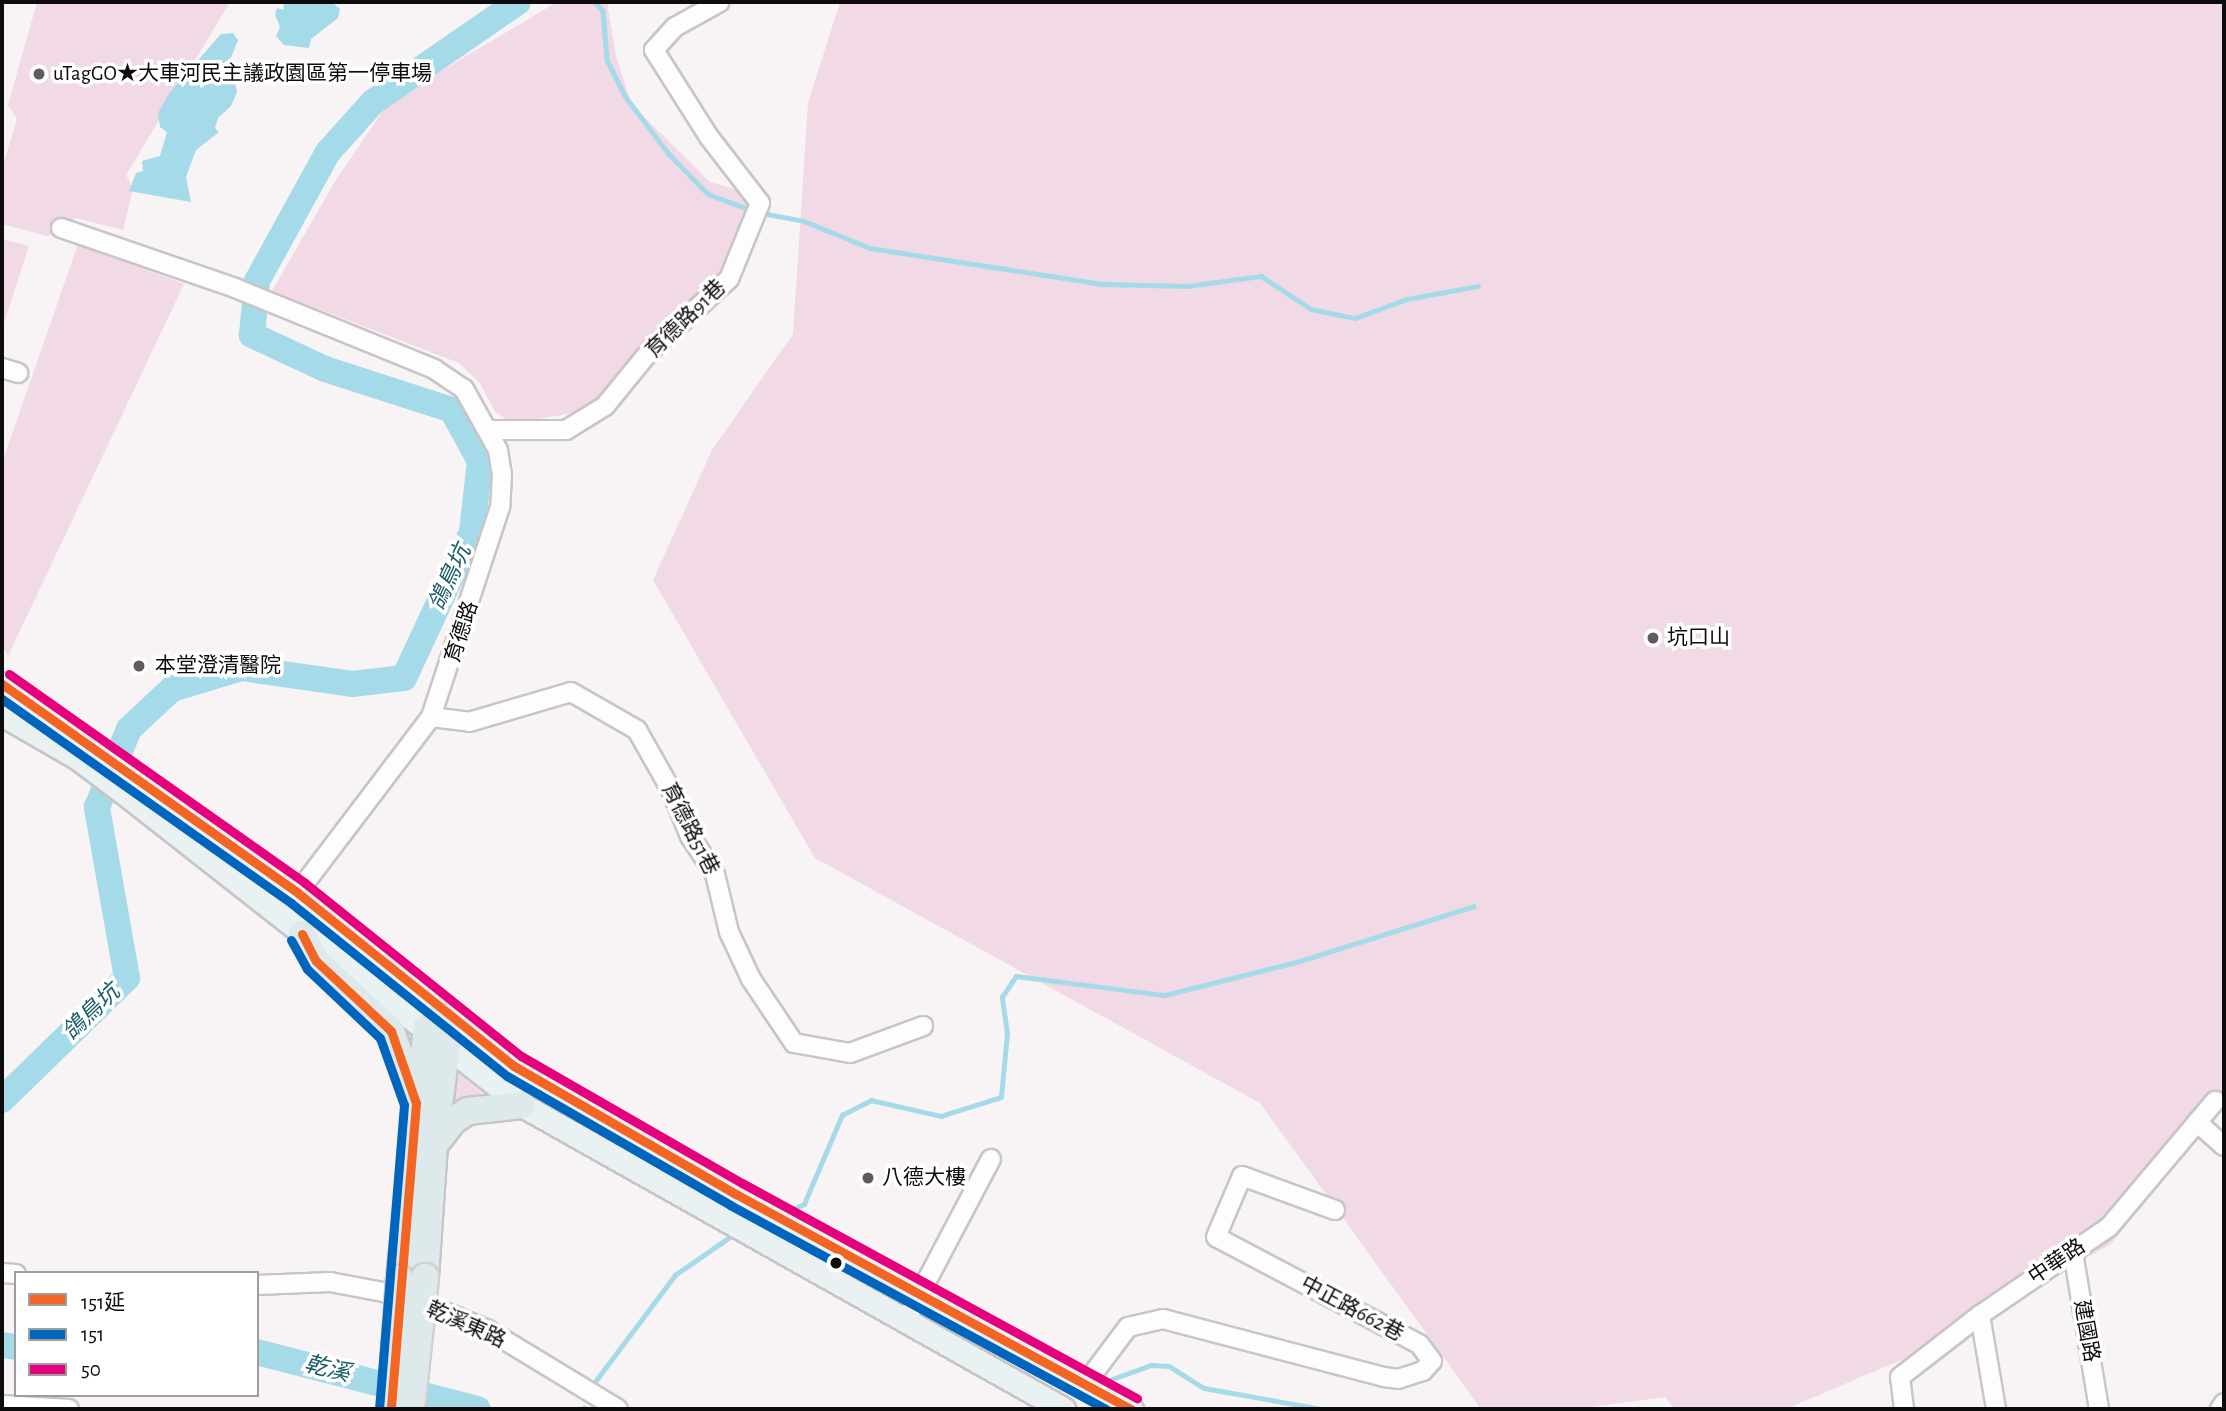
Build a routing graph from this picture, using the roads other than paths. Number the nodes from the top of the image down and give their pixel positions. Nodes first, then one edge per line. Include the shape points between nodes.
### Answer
1 (720, 2) edge
2 (61, 228) dead end
3 (489, 430) junction
4 (2, 684) edge
5 (2, 714) edge
6 (431, 717) junction
7 (91, 756) junction
8 (126, 781) junction
9 (298, 893) junction
10 (279, 917) junction
11 (302, 934) junction
12 (923, 1026) dead end
13 (440, 1028) junction
14 (2215, 1101) dead end
15 (416, 1103) junction
16 (522, 1105) junction
17 (2197, 1122) junction
18 (433, 1145) junction
19 (2224, 1146) edge
20 (991, 1158) dead end
21 (1335, 1210) dead end
22 (2073, 1252) junction
23 (413, 1278) junction
24 (259, 1285) edge
25 (920, 1292) junction
26 (1980, 1315) junction
27 (906, 1320) junction
28 (1086, 1383) junction
29 (2224, 1403) edge
30 (2, 1405) edge
31 (69, 1409) edge
32 (391, 1409) edge
33 (411, 1409) edge
34 (618, 1409) edge
35 (1063, 1409) edge
36 (1131, 1409) edge
37 (1904, 1409) edge
38 (1996, 1409) edge
39 (2099, 1409) edge
40 (2222, 1409) edge

1 - 3 street, 育德路91巷 via 675,27 654,50 709,136 760,203 729,279 649,352 605,406 566,430
2 - 3 street, 育德路 via 273,302 434,369 464,389
3 - 6 street, 育德路 via 502,474 500,507 457,651
4 - 7 main road
5 - 7 main road
6 - 9 street, 育德路
6 - 12 street, 育德路51巷 via 469,722 570,692 637,730 671,790 690,836 715,874 729,932 751,979 794,1044 850,1053
7 - 8 main road
8 - 9 main road
8 - 10 main road
9 - 10 street, 育德路
9 - 13 main road
10 - 11 main road
11 - 13 main road
11 - 15 highway via 316,961 391,1031
13 - 15 highway
13 - 16 main road
13 - 18 highway
13 - 25 main road
14 - 17 street, 中華路
15 - 23 highway
16 - 18 highway via 468,1111
16 - 27 main road
17 - 19 street
17 - 22 street, 中華路 via 2109,1227
18 - 23 highway
20 - 25 street
21 - 28 street, 中正路662巷 via 1242,1176 1216,1237 1419,1344 1432,1361 1423,1371 1384,1377 1163,1319 1128,1326
22 - 26 street, 中華路
22 - 39 street, 建國路
23 - 32 highway, bridge
23 - 33 highway, bridge
24 - 34 street, 乾溪東路 via 330,1282 383,1292 445,1312 488,1330
25 - 27 street
25 - 28 main road
26 - 37 street, 中華路 via 1900,1377
26 - 38 street
27 - 35 main road
28 - 36 main road
29 - 40 street
30 - 31 street

